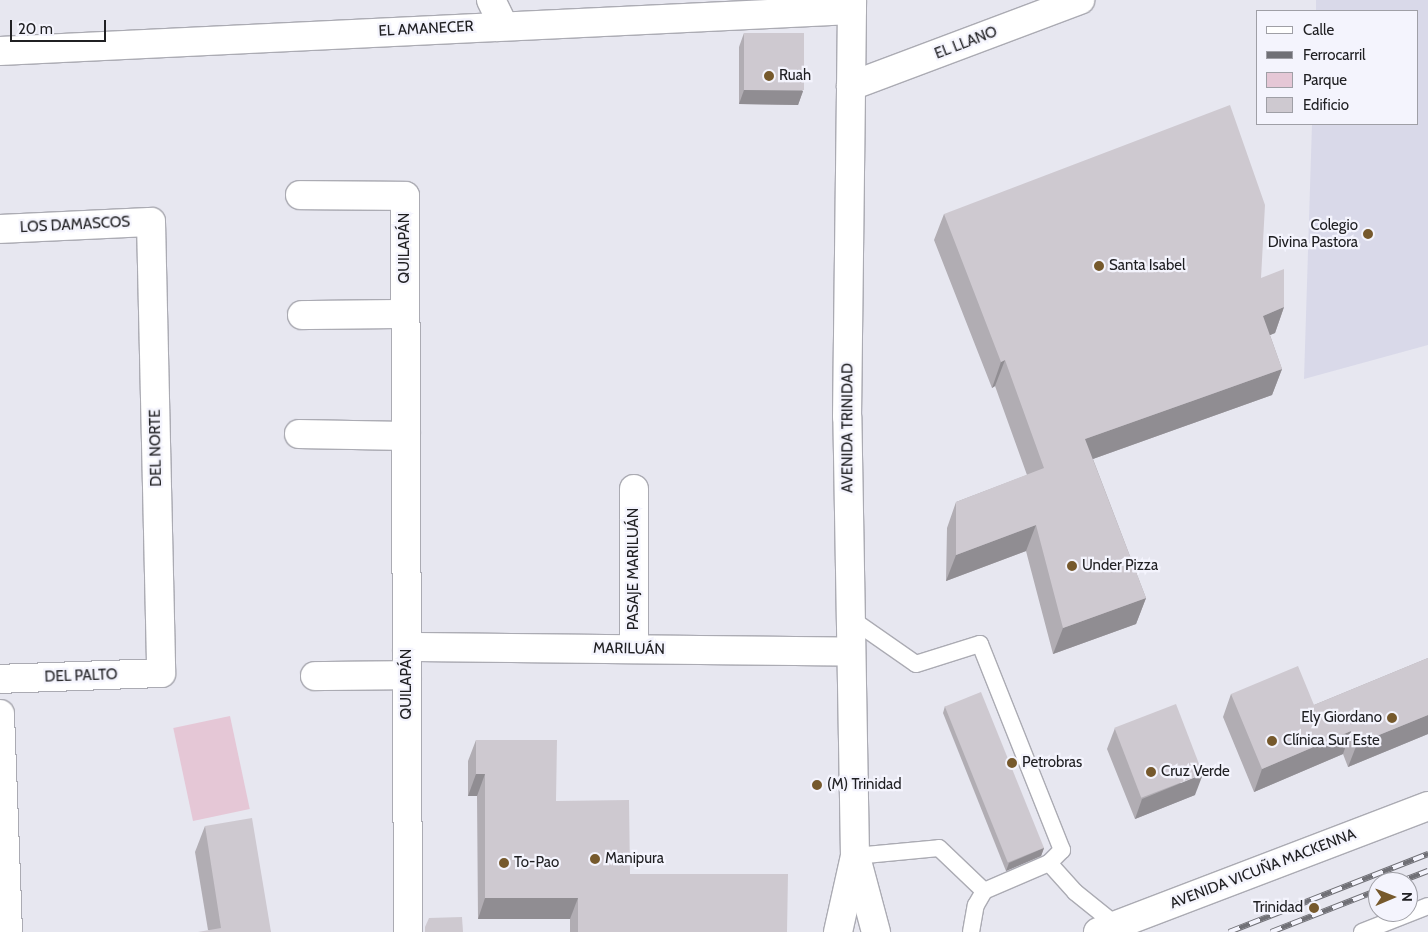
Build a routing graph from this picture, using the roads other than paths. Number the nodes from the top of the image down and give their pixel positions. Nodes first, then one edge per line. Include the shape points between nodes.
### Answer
1 (492, 0) edge
2 (1080, 0) edge
3 (852, 5) edge
4 (504, 25) junction
5 (0, 51) edge
6 (851, 86) junction
7 (300, 195) dead end
8 (150, 222) joint
9 (0, 229) edge
10 (405, 314) junction
11 (302, 315) dead end
12 (299, 434) dead end
13 (406, 436) junction
14 (634, 489) dead end
15 (850, 618) junction
16 (407, 647) junction
17 (634, 649) junction
18 (851, 652) junction
19 (161, 674) joint
20 (407, 675) junction
21 (314, 676) dead end
22 (0, 679) edge
23 (0, 714) edge
24 (1428, 806) edge
25 (855, 856) junction
26 (1049, 863) junction
27 (984, 892) junction
28 (1428, 906) edge
29 (1107, 929) edge
30 (8, 932) edge
31 (408, 932) edge
32 (838, 932) edge
33 (876, 932) edge
34 (971, 932) edge
35 (1362, 932) edge

1 - 4 street
2 - 6 street, EL LLANO
3 - 4 street, EL AMANECER
3 - 6 street, AVENIDA TRINIDAD
4 - 5 street, EL AMANECER
6 - 15 street, AVENIDA TRINIDAD
7 - 10 street, QUILAPÁN via 405,196
8 - 9 street, LOS DAMASCOS
8 - 19 street, DEL NORTE
10 - 11 street
10 - 13 street, QUILAPÁN
12 - 13 street
13 - 16 street, QUILAPÁN
14 - 17 street, PASAJE MARILUÁN
15 - 18 street, AVENIDA TRINIDAD
15 - 26 lane via 916,664 980,644 1062,850
16 - 17 street, MARILUÁN
16 - 20 street, QUILAPÁN
17 - 18 street, MARILUÁN
18 - 25 street, AVENIDA TRINIDAD
19 - 22 street, DEL PALTO
20 - 21 street
20 - 31 street, QUILAPÁN
23 - 30 street
24 - 29 street, AVENIDA VICUÑA MACKENNA
25 - 27 lane via 939,848
25 - 32 street, AVENIDA TRINIDAD
25 - 33 street, AVENIDA TRINIDAD
26 - 27 lane
26 - 29 lane
27 - 34 lane via 976,905
28 - 35 lane

